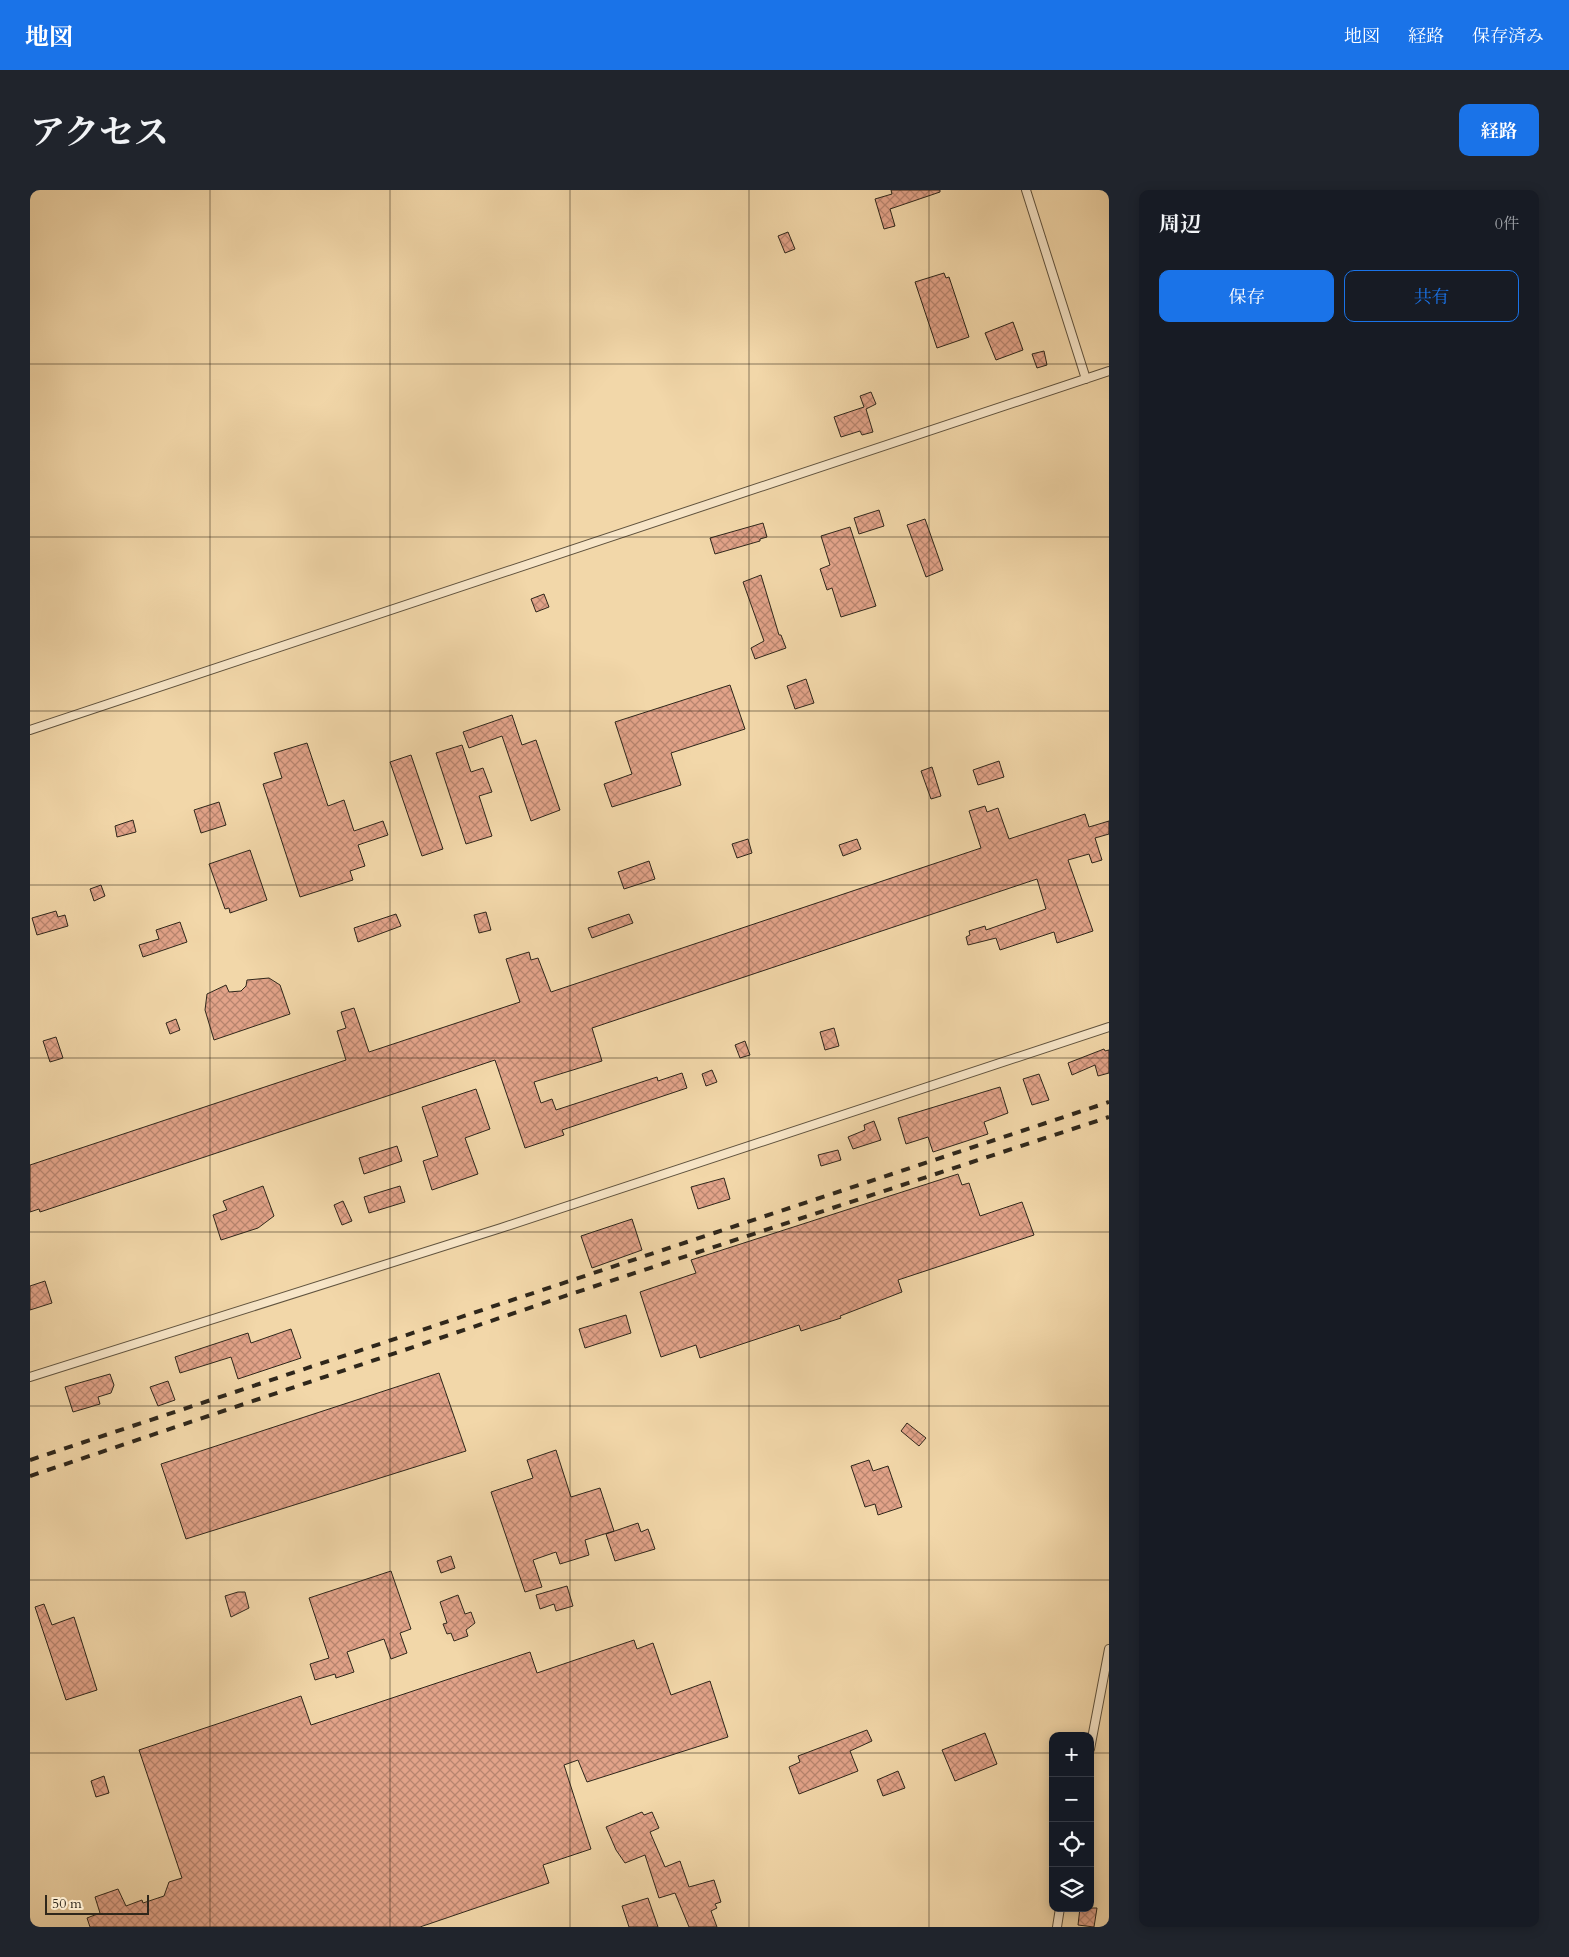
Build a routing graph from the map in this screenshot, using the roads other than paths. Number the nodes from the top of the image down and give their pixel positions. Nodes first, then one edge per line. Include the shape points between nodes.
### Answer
1 (1026, 190) edge
2 (1109, 371) edge
3 (1086, 379) junction
4 (30, 730) edge
5 (1109, 1027) edge
6 (30, 1377) edge
7 (1109, 1649) edge
8 (1093, 1732) edge
9 (1059, 1912) edge
10 (1057, 1927) edge

1 - 3 lane
2 - 3 lane
3 - 4 lane
5 - 6 lane via 474,1237
7 - 8 lane
9 - 10 lane

